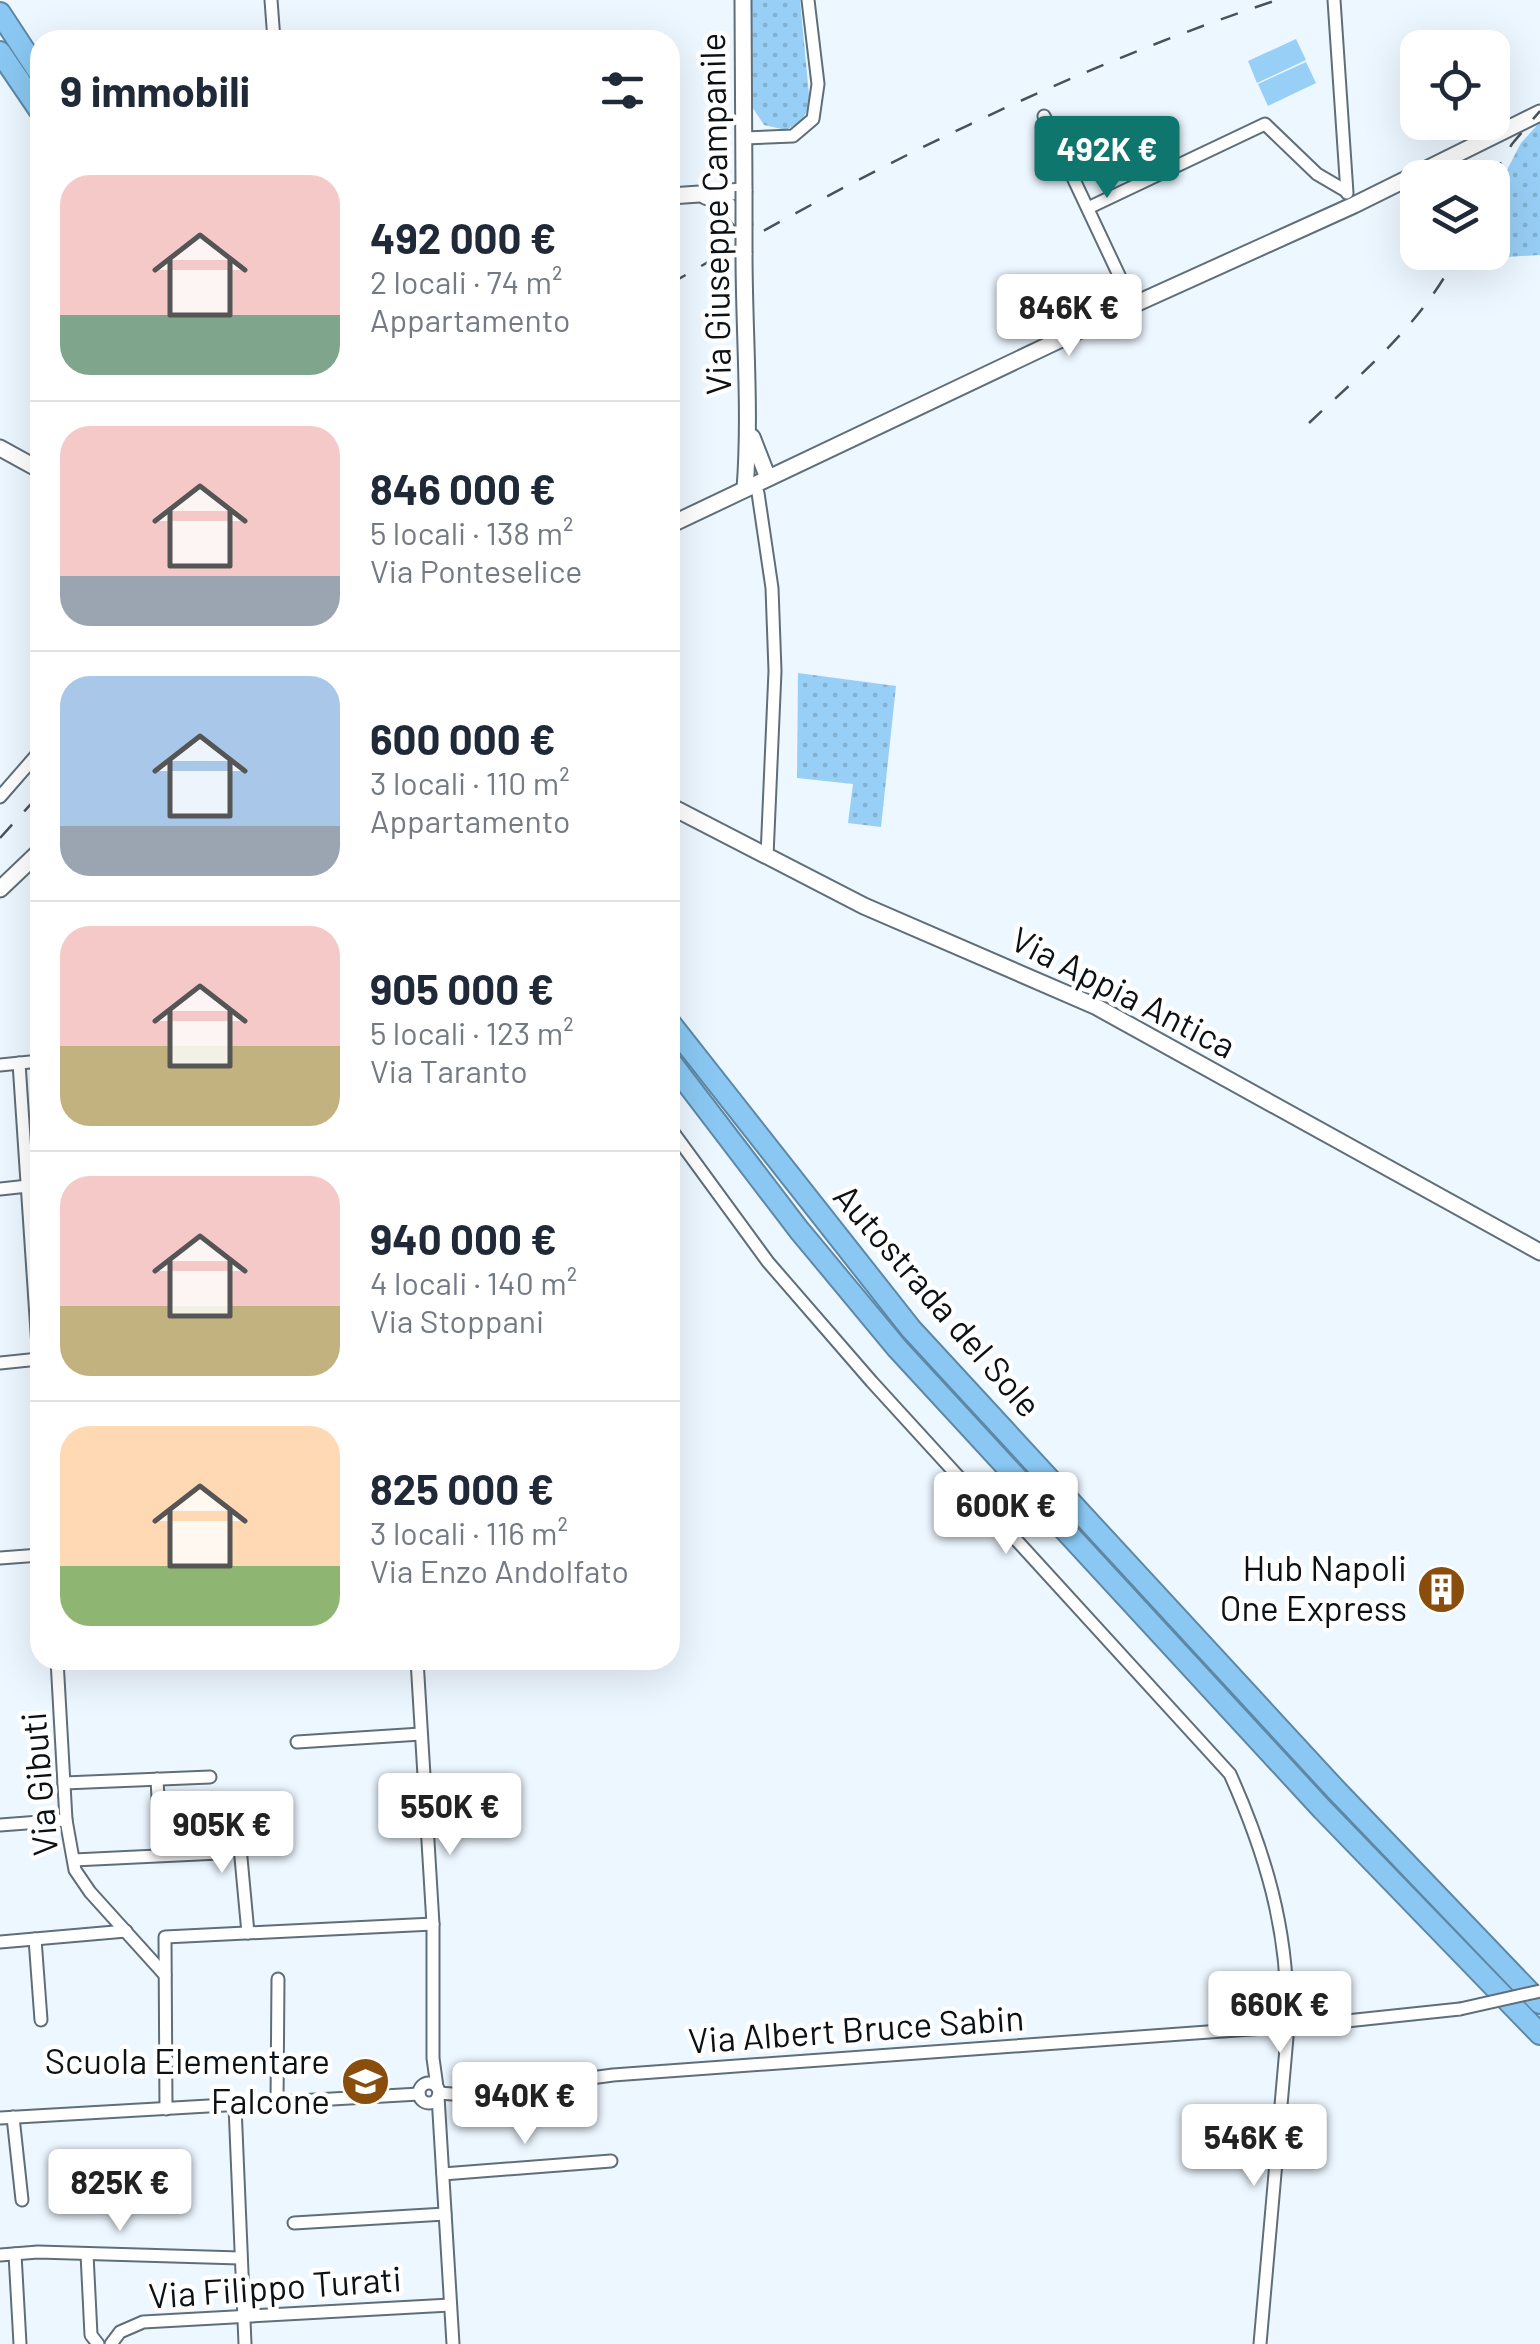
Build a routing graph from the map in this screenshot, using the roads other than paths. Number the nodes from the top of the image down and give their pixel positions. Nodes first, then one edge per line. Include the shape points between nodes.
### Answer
1 (271, 0) edge
2 (743, 0) edge
3 (808, 0) edge
4 (1334, 0) edge
5 (0, 13) edge
6 (273, 30) edge
7 (0, 52) edge
8 (30, 59) edge
9 (30, 96) edge
10 (1540, 113) edge
11 (1044, 116) dead end
12 (744, 138) junction
13 (744, 191) junction
14 (696, 194) junction
15 (680, 195) edge
16 (1350, 198) junction
17 (1088, 208) junction
18 (744, 224) junction
19 (1133, 305) junction
20 (750, 428) junction
21 (0, 448) edge
22 (30, 464) edge
23 (768, 478) junction
24 (752, 491) junction
25 (680, 520) edge
26 (30, 762) edge
27 (0, 797) edge
28 (680, 811) edge
29 (767, 856) junction
30 (30, 860) edge
31 (0, 889) edge
32 (680, 1036) edge
33 (30, 1061) edge
34 (19, 1063) junction
35 (0, 1064) edge
36 (680, 1074) edge
37 (680, 1142) edge
38 (28, 1186) junction
39 (0, 1188) edge
40 (30, 1205) edge
41 (1540, 1252) edge
42 (30, 1360) edge
43 (0, 1362) edge
44 (30, 1556) edge
45 (0, 1558) edge
46 (58, 1670) edge
47 (418, 1670) edge
48 (422, 1734) junction
49 (297, 1742) dead end
50 (210, 1777) dead end
51 (157, 1779) junction
52 (64, 1783) junction
53 (237, 1816) dead end
54 (66, 1820) junction
55 (0, 1826) edge
56 (219, 1852) dead end
57 (161, 1856) junction
58 (74, 1860) junction
59 (433, 1924) junction
60 (126, 1931) junction
61 (248, 1933) junction
62 (35, 1939) junction
63 (0, 1942) edge
64 (165, 1975) junction
65 (278, 1978) dead end
66 (1540, 1991) edge
67 (1540, 2002) edge
68 (1288, 2015) junction
69 (41, 2020) dead end
70 (1299, 2026) junction
71 (1277, 2027) junction
72 (1540, 2034) edge
73 (1288, 2037) junction
74 (432, 2058) junction
75 (438, 2092) junction
76 (422, 2093) junction
77 (277, 2104) junction
78 (235, 2106) junction
79 (166, 2109) junction
80 (7, 2118) edge
81 (438, 2122) junction
82 (611, 2161) dead end
83 (443, 2174) junction
84 (22, 2200) dead end
85 (445, 2214) junction
86 (294, 2224) dead end
87 (15, 2254) junction
88 (87, 2254) junction
89 (0, 2255) edge
90 (240, 2258) junction
91 (450, 2305) junction
92 (244, 2316) junction
93 (20, 2344) edge
94 (98, 2344) edge
95 (110, 2344) edge
96 (245, 2344) edge
97 (453, 2344) edge
98 (1260, 2344) edge

1 - 6 street
2 - 12 street, Via Giuseppe Campanile
3 - 12 street via 818,84 814,119 793,136
4 - 16 street
5 - 8 highway
7 - 9 highway
10 - 16 street
11 - 17 street
12 - 13 street, Via Giuseppe Campanile
13 - 14 street
13 - 18 street, Via Giuseppe Campanile, bridge
14 - 15 street
14 - 18 street via 718,199
16 - 17 street via 1264,124
16 - 19 street
17 - 19 street
18 - 20 street, Via Giuseppe Campanile, bridge
19 - 23 street
20 - 23 street, Via Giuseppe Campanile
20 - 24 street, Via Giuseppe Campanile
21 - 22 street
23 - 24 street
24 - 25 street
24 - 29 street via 772,588
26 - 27 street
28 - 29 street, Via Appia Antica
29 - 41 street, Via Appia Antica via 864,906 1095,1006
30 - 31 street
32 - 67 highway, Autostrada del Sole via 910,1328
33 - 34 street
34 - 35 street
34 - 38 street
36 - 72 highway, Autostrada del Sole via 896,1348 1309,1796
37 - 68 street via 768,1262 846,1352 1230,1774 1255,1830 1280,1918
38 - 39 street
38 - 40 street
42 - 43 street
44 - 45 street
46 - 52 street, Via Gibuti
47 - 48 street
48 - 49 street
48 - 59 street
50 - 51 street
51 - 52 street
51 - 57 street
52 - 54 street, Via Gibuti
53 - 61 street
54 - 55 street
54 - 58 street, Via Gibuti
56 - 57 street
57 - 58 street
58 - 60 street, Via Gibuti via 90,1892
59 - 61 street
59 - 74 street
60 - 62 street
60 - 64 street, Via Gibuti
61 - 64 street via 164,1937
62 - 63 street
62 - 69 street
64 - 79 street
65 - 77 street
66 - 70 street, bridge via 1460,2009
68 - 70 street
68 - 71 street
70 - 73 street
71 - 73 street
71 - 75 street, Via Albert Bruce Sabin
73 - 98 street
74 - 75 street
74 - 76 street
75 - 76 street, Via Albert Bruce Sabin via 432,2102
75 - 81 street
76 - 77 street, Via Albert Bruce Sabin
76 - 81 street
77 - 78 street, Via Albert Bruce Sabin
78 - 79 street, Via Albert Bruce Sabin
78 - 90 street
79 - 80 street, Via Albert Bruce Sabin
80 - 84 street
81 - 83 street
82 - 83 street
83 - 85 street
85 - 86 street
85 - 91 street
87 - 88 street
87 - 89 street
87 - 93 street
88 - 90 street
88 - 94 street via 91,2334
90 - 92 street
91 - 92 street, Via Filippo Turati
91 - 97 street
92 - 95 street, Via Filippo Turati via 143,2322
92 - 96 street

